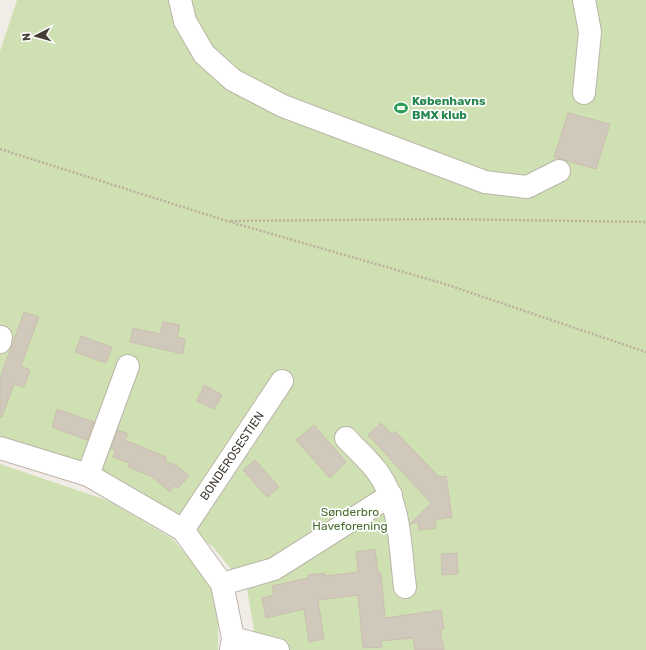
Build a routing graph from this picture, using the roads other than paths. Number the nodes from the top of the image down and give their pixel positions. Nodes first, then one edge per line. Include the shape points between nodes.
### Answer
1 (180, 0) edge
2 (584, 0) edge
3 (584, 93) dead end
4 (559, 172) dead end
5 (128, 366) dead end
6 (282, 381) dead end
7 (346, 438) dead end
8 (0, 448) edge
9 (88, 475) junction
10 (391, 495) junction
11 (183, 530) junction
12 (222, 584) junction
13 (404, 586) dead end
14 (232, 644) edge
15 (278, 650) edge

1 - 4 lane via 185,21 204,54 232,80 283,106 485,182 527,187
2 - 3 lane via 590,32
5 - 9 lane
6 - 11 lane, BONDEROSESTIEN
7 - 10 lane via 379,474
8 - 9 lane
9 - 11 lane
10 - 12 lane via 274,569
10 - 13 lane via 397,519
11 - 12 lane
12 - 14 lane
14 - 15 lane

